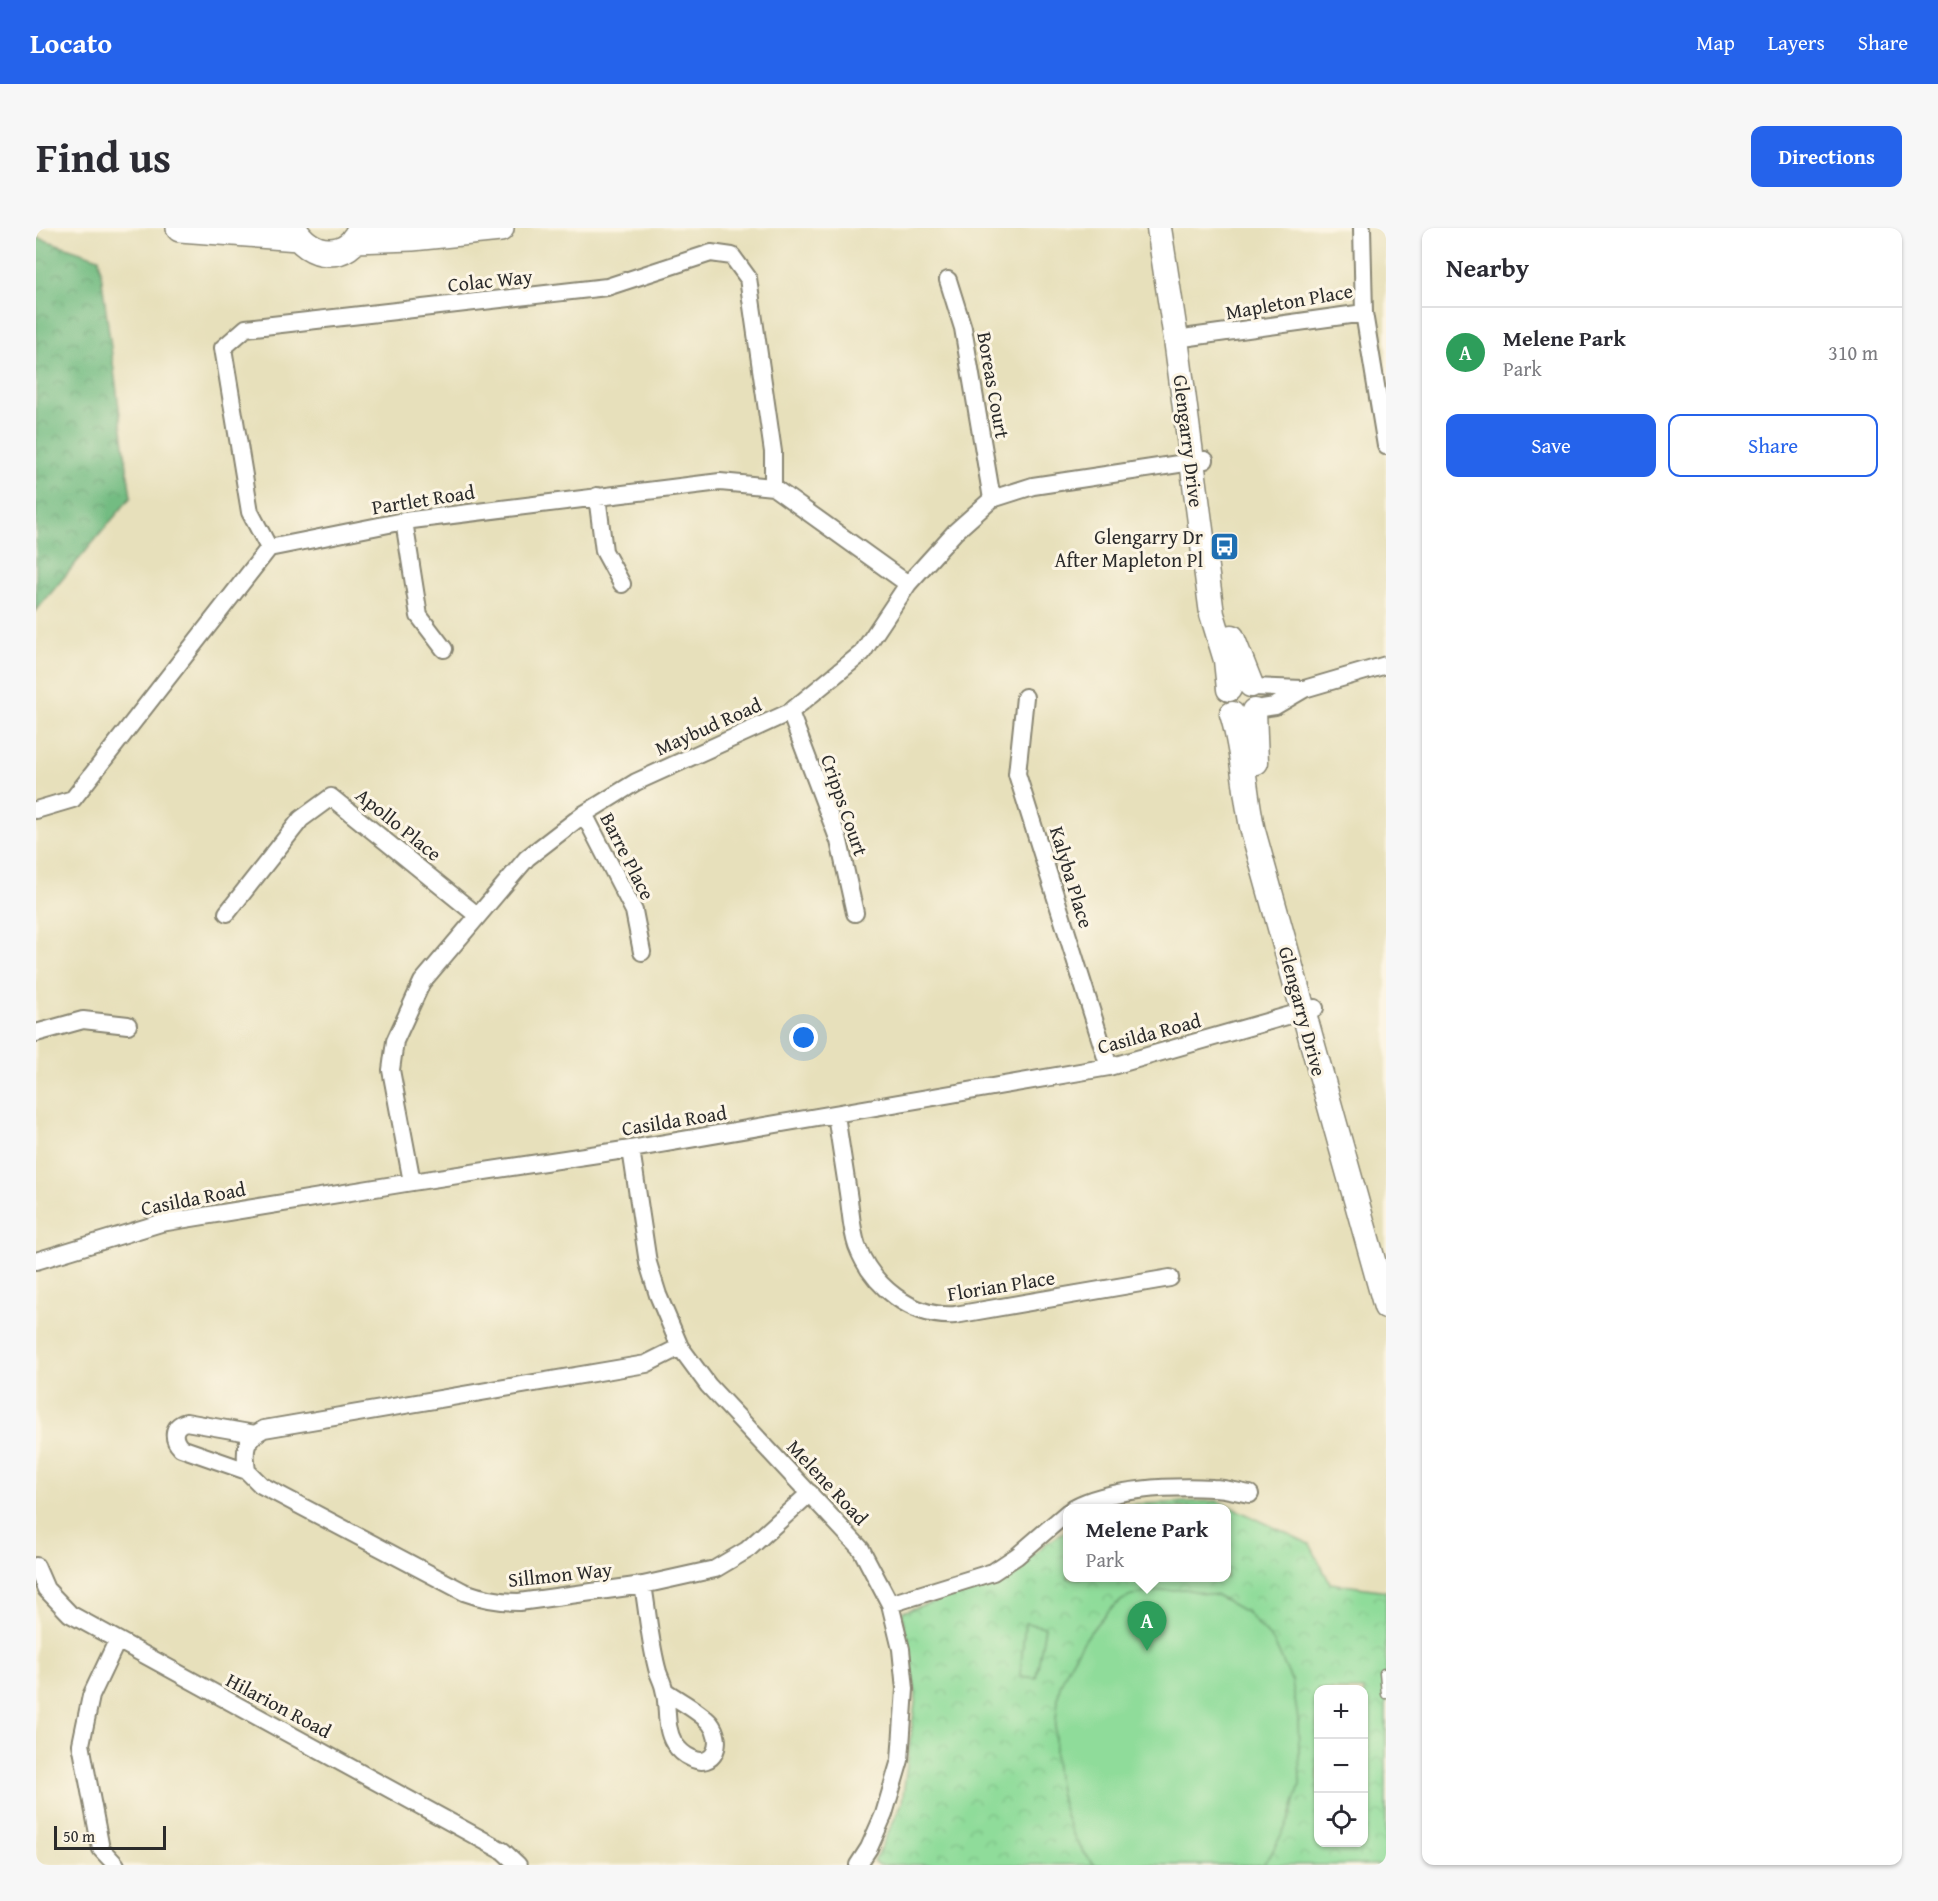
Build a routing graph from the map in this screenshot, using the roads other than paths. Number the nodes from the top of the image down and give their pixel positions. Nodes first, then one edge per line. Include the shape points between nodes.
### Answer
1 (180, 228) edge
2 (500, 228) edge
3 (1159, 228) edge
4 (1173, 228) edge
5 (1362, 228) edge
6 (296, 233) edge
7 (358, 233) edge
8 (948, 280) dead end
9 (1364, 313) junction
10 (1183, 338) junction
11 (1386, 446) edge
12 (1198, 460) junction
13 (773, 487) junction
14 (597, 496) junction
15 (992, 499) junction
16 (405, 521) junction
17 (269, 548) junction
18 (622, 584) dead end
19 (908, 584) junction
20 (444, 649) dead end
21 (1386, 665) edge
22 (1025, 697) dead end
23 (1246, 699) junction
24 (790, 712) junction
25 (36, 810) edge
26 (584, 814) junction
27 (226, 913) dead end
28 (855, 913) dead end
29 (478, 916) junction
30 (642, 952) dead end
31 (1309, 1010) junction
32 (128, 1025) dead end
33 (36, 1033) edge
34 (1109, 1067) junction
35 (836, 1114) junction
36 (631, 1149) junction
37 (412, 1182) junction
38 (1386, 1258) edge
39 (36, 1261) edge
40 (1170, 1278) dead end
41 (1386, 1307) edge
42 (680, 1347) junction
43 (255, 1434) junction
44 (247, 1471) junction
45 (810, 1493) junction
46 (1250, 1494) dead end
47 (1081, 1504) edge
48 (1063, 1516) edge
49 (36, 1566) edge
50 (643, 1586) junction
51 (890, 1604) junction
52 (117, 1641) junction
53 (1384, 1673) dead end
54 (665, 1691) dead end
55 (1386, 1694) edge
56 (116, 1865) edge
57 (518, 1865) edge
58 (858, 1865) edge

1 - 6 main road
2 - 7 main road via 412,237
3 - 10 main road, Glengarry Drive
4 - 10 main road, Glengarry Drive
5 - 9 street, Mapleton Place
6 - 7 main road via 306,246 329,252 341,250
8 - 15 street, Boreas Court via 963,328
9 - 10 street, Mapleton Place
9 - 11 street
10 - 12 main road, Glengarry Drive
12 - 15 street, Maybud Road via 1033,486
12 - 23 main road, Glengarry Drive via 1212,614 1226,660
13 - 14 street, Partlet Road via 720,482
13 - 17 street, Colac Way via 773,452 748,278 732,256 711,253 608,287 246,328 223,348 250,512
13 - 19 street
14 - 16 street, Partlet Road
14 - 18 street via 604,551
15 - 19 street, Maybud Road via 955,532
16 - 17 street, Partlet Road
16 - 20 street via 419,616
17 - 25 street via 73,799
19 - 24 street, Maybud Road via 862,652
21 - 23 street via 1304,689
22 - 34 street, Kalyba Place via 1017,774
23 - 31 main road, Glengarry Drive via 1263,809
24 - 26 street, Maybud Road via 636,782
24 - 28 street, Cripps Court via 839,841
26 - 29 street, Maybud Road via 527,858
26 - 30 street, Barre Place via 634,910
27 - 29 street, Apollo Place via 301,819 331,797
29 - 37 street, Maybud Road via 422,982 395,1041 391,1070
31 - 34 street, Casilda Road
31 - 38 main road, Glengarry Drive
31 - 41 main road, Glengarry Drive
32 - 33 street via 83,1020
34 - 35 street, Casilda Road
35 - 36 street, Casilda Road
35 - 40 street, Florian Place via 858,1246 866,1263 889,1290 920,1312 955,1315
36 - 37 street, Casilda Road
36 - 42 street, Melene Road via 648,1263
37 - 39 street, Casilda Road via 161,1223
42 - 43 street, Sillmon Way via 646,1364 264,1429
42 - 45 street, Melene Road via 708,1384
43 - 44 street via 246,1450
43 - 44 street, Sillmon Way via 186,1422 175,1429 176,1443 181,1448
44 - 50 street, Sillmon Way via 261,1485 464,1592 489,1601 519,1602
45 - 50 street, Sillmon Way via 732,1561 691,1576
45 - 51 street, Melene Road via 861,1549
46 - 47 street via 1215,1488 1168,1488 1127,1492
48 - 51 street via 993,1572
49 - 52 street, Hilarion Road via 46,1589 70,1614
50 - 54 street
51 - 58 street, Melene Road via 905,1689 900,1760 884,1814
52 - 56 street via 91,1696 81,1744 101,1849
52 - 57 street, Hilarion Road via 503,1851
53 - 55 lane

